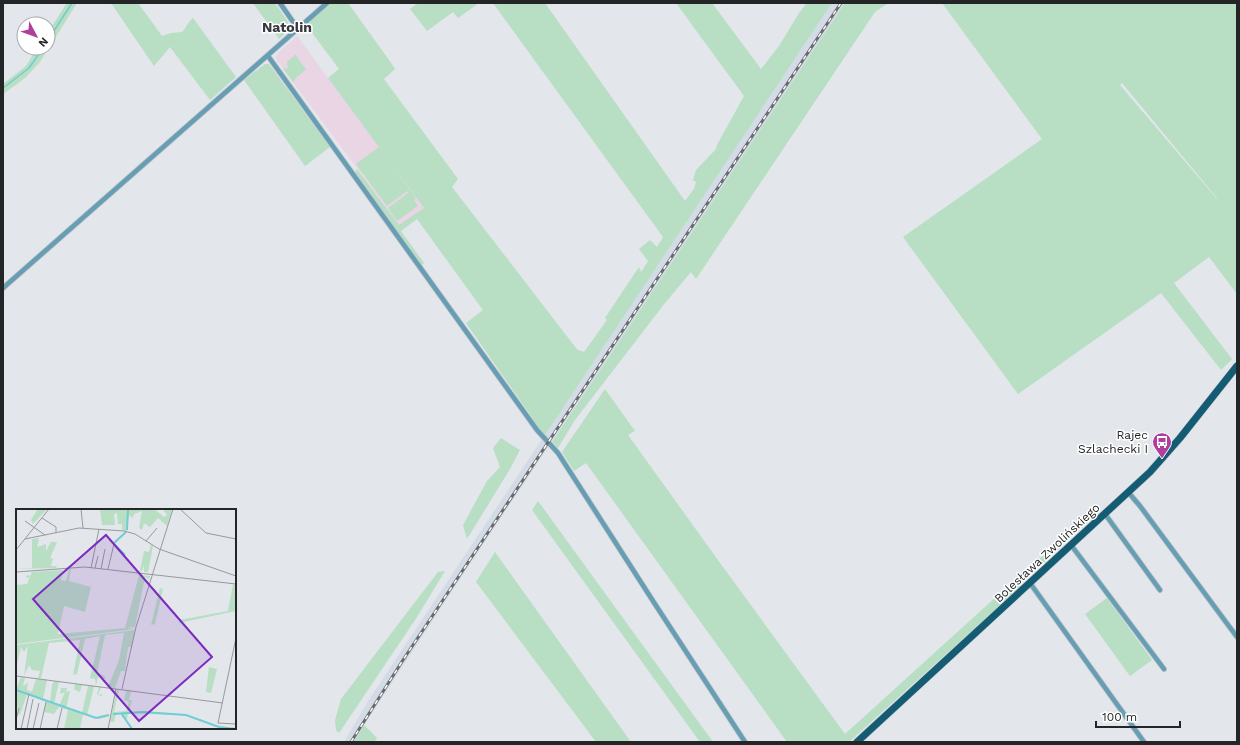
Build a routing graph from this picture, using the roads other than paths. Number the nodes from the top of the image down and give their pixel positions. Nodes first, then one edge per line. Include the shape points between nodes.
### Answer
1 (280, 3) edge
2 (327, 3) edge
3 (298, 29) junction
4 (268, 56) junction
5 (3, 288) edge
6 (1237, 366) edge
7 (1128, 492) junction
8 (1105, 514) junction
9 (1071, 545) junction
10 (1030, 583) junction
11 (1160, 590) dead end
12 (1237, 637) edge
13 (1164, 669) dead end
14 (745, 742) edge
15 (857, 742) edge
16 (1144, 742) edge

1 - 3 street
2 - 3 street
3 - 4 street
4 - 5 street
4 - 14 street via 537,430 558,453
6 - 7 main road, Bolesława Zwolińskiego via 1173,447
7 - 8 main road, Bolesława Zwolińskiego
7 - 12 street
8 - 9 main road, Bolesława Zwolińskiego
8 - 11 street
9 - 10 main road, Bolesława Zwolińskiego
9 - 13 street
10 - 15 main road, Bolesława Zwolińskiego
10 - 16 street

